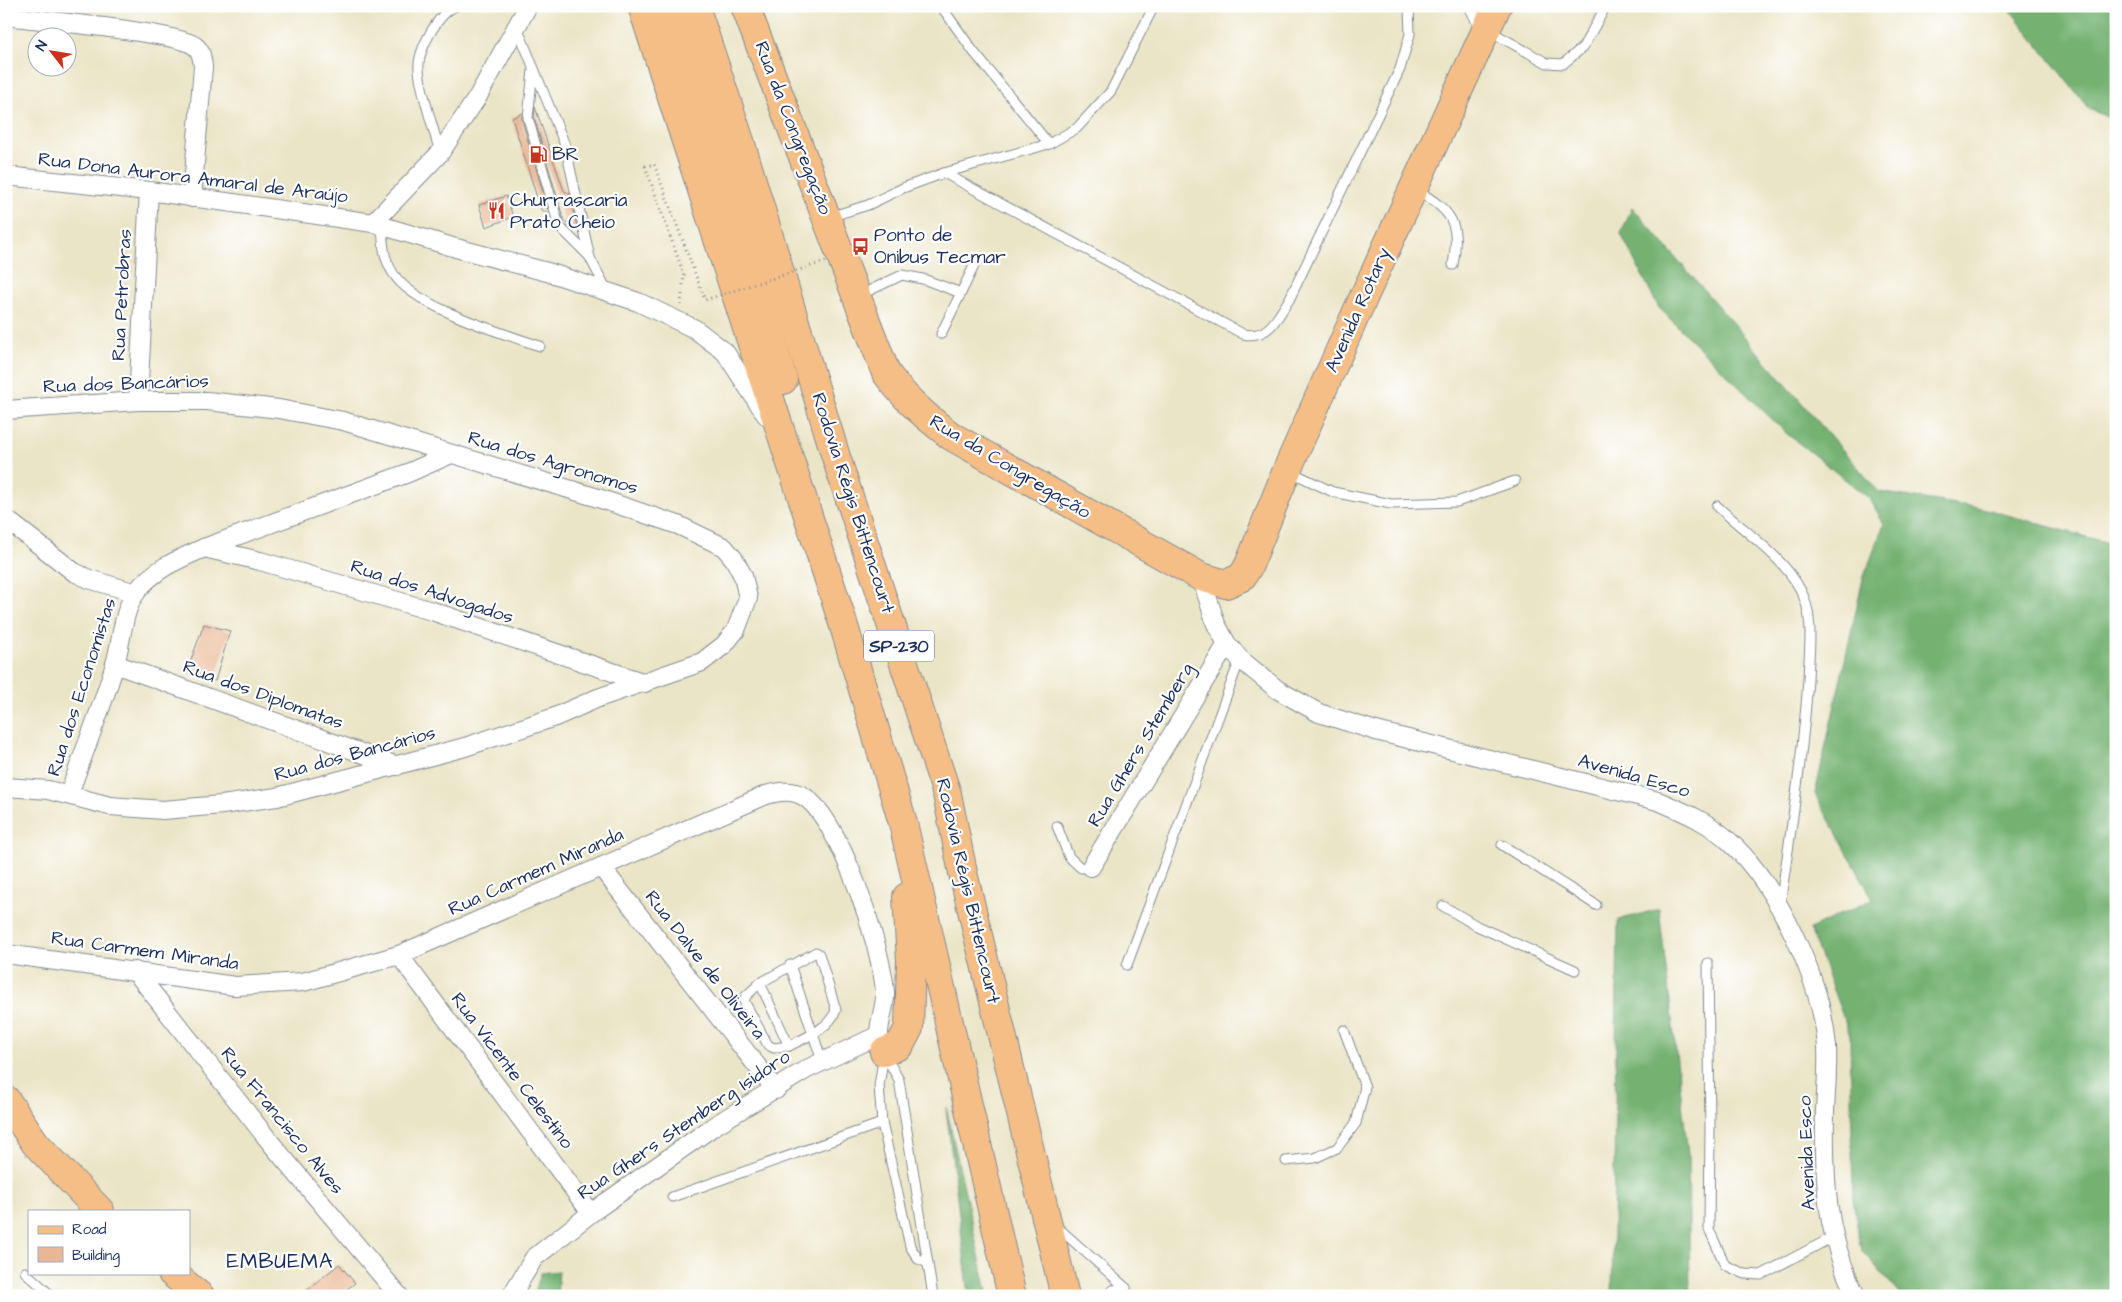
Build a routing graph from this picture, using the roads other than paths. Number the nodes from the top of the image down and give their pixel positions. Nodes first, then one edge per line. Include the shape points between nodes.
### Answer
1 (456, 6) edge
2 (528, 6) edge
3 (626, 6) edge
4 (642, 6) edge
5 (668, 6) edge
6 (695, 6) edge
7 (745, 6) edge
8 (941, 6) edge
9 (1154, 6) edge
10 (1409, 6) edge
11 (1606, 6) edge
12 (1485, 14) edge
13 (6, 16) edge
14 (516, 27) junction
15 (533, 67) junction
16 (1049, 144) junction
17 (440, 153) junction
18 (944, 173) junction
19 (6, 176) edge
20 (1413, 188) junction
21 (149, 191) junction
22 (192, 198) junction
23 (828, 217) junction
24 (378, 224) junction
25 (590, 258) junction
26 (1453, 265) dead end
27 (974, 266) dead end
28 (608, 292) junction
29 (961, 293) junction
30 (858, 296) junction
31 (941, 334) dead end
32 (540, 346) dead end
33 (138, 402) junction
34 (6, 410) edge
35 (766, 415) junction
36 (451, 454) junction
37 (1287, 470) junction
38 (794, 472) junction
39 (1515, 480) dead end
40 (1717, 506) dead end
41 (6, 519) edge
42 (204, 548) junction
43 (1202, 577) junction
44 (136, 593) junction
45 (842, 623) junction
46 (1227, 644) junction
47 (1240, 659) junction
48 (702, 662) joint
49 (115, 664) junction
50 (645, 683) junction
51 (397, 766) junction
52 (6, 787) edge
53 (69, 794) junction
54 (904, 823) junction
55 (1057, 826) dead end
56 (1502, 846) dead end
57 (601, 867) junction
58 (1091, 867) joint
59 (1596, 905) dead end
60 (1442, 906) dead end
61 (1780, 906) junction
62 (6, 954) edge
63 (400, 955) junction
64 (1708, 963) dead end
65 (790, 965) junction
66 (1127, 965) dead end
67 (1576, 970) dead end
68 (135, 971) junction
69 (760, 983) junction
70 (1344, 1030) dead end
71 (812, 1034) junction
72 (881, 1043) junction
73 (789, 1046) junction
74 (822, 1061) junction
75 (776, 1090) junction
76 (6, 1100) edge
77 (882, 1123) junction
78 (1286, 1161) dead end
79 (672, 1197) dead end
80 (99, 1210) edge
81 (591, 1212) junction
82 (1048, 1218) junction
83 (1832, 1237) junction
84 (928, 1263) junction
85 (25, 1272) dead end
86 (173, 1274) edge
87 (52, 1296) edge
88 (200, 1296) edge
89 (399, 1296) edge
90 (511, 1296) edge
91 (933, 1296) edge
92 (1012, 1296) edge
93 (1065, 1296) edge
94 (1108, 1296) edge
95 (1856, 1296) edge

1 - 17 lane via 436,24 424,46 418,69
2 - 14 street
3 - 35 main road via 680,155 686,197
4 - 38 main road, SP-230
5 - 45 main road via 743,240 799,436
6 - 82 main road, Rodovia Régis Bittencourt / SP-230 via 740,141 836,456 947,794 963,873
7 - 23 main road, Rua da Congregação
8 - 16 lane via 973,51
9 - 16 lane via 1112,91 1077,128
10 - 18 lane via 1410,34 1400,69 1289,300 1263,333 1254,336 1243,334
11 - 12 lane via 1582,47 1564,64 1547,63
12 - 20 main road, Avenida Rotary
13 - 22 street via 167,37 196,46 201,53 203,67
14 - 15 lane
14 - 17 street via 477,98
15 - 25 lane via 565,145
15 - 25 lane via 528,118 559,226
16 - 18 lane
17 - 24 street
18 - 23 lane via 868,205
19 - 21 street, Rua Dona Aurora Amaral de Araújo
20 - 26 lane via 1447,212 1455,224 1457,244
20 - 37 main road, Avenida Rotary
21 - 22 street, Rua Dona Aurora Amaral de Araújo
21 - 33 street, Rua Petrobras
22 - 24 street, Rua Dona Aurora Amaral de Araújo
23 - 30 main road, Rua da Congregação
24 - 28 street, Rua Dona Aurora Amaral de Araújo
24 - 32 lane via 384,254 394,275 412,294 481,325
25 - 28 lane
27 - 29 lane
28 - 35 street, Rua Dona Aurora Amaral de Araújo via 679,320 725,352
29 - 30 lane via 902,275
29 - 31 lane
30 - 43 main road, Rua da Congregação via 886,373 923,416 951,436
33 - 34 street, Rua dos Bancários
33 - 36 street, Rua dos Bancários via 207,401 279,409 343,422
35 - 38 main road
36 - 42 street, Rua dos Agronomos
36 - 48 street, Rua dos Agronomos via 678,525 724,547 743,576 748,598 736,630 724,645
37 - 39 lane via 1333,492 1391,504 1457,502
37 - 43 main road, Avenida Rotary via 1242,578 1226,584
38 - 45 main road, SP-230
40 - 61 lane via 1786,569 1801,589 1807,610 1810,638 1805,731
41 - 44 street via 74,572
42 - 44 street, Rua dos Agronomos via 173,561 150,577
42 - 50 street, Rua dos Advogados via 423,608
43 - 46 street, Avenida Esco via 1216,624
44 - 49 street, Rua dos Economistas via 127,614
45 - 54 main road, SP-230
46 - 47 street, Avenida Esco
46 - 58 street, Rua Ghers Stemberg
47 - 61 street, Avenida Esco via 1278,690 1319,712 1376,731 1658,801 1693,815 1729,840 1749,861
47 - 66 lane
48 - 50 street, Rua dos Bancários
49 - 51 street, Rua dos Diplomatas
49 - 53 street, Rua dos Economistas
50 - 51 street, Rua dos Bancários via 528,726
51 - 53 street, Rua dos Bancários via 277,797 212,806 154,809 110,806
52 - 53 street, Rua dos Bancários
54 - 72 main road via 911,960 910,1028 900,1045
54 - 92 main road, SP-230
55 - 58 lane via 1069,857 1081,868
56 - 59 lane
57 - 63 street, Rua Carmem Miranda
57 - 72 street, Rua Carmem Miranda via 766,795 779,791 801,795 814,804 827,822 850,868 870,925 885,993
57 - 75 street, Rua Dalve de Oliveira
60 - 67 lane via 1477,926
61 - 83 street, Avenida Esco via 1806,964 1820,1009 1827,1047 1824,1169
62 - 68 street, Rua Carmem Miranda
63 - 68 street, Rua Carmem Miranda via 293,983 235,986
63 - 81 street, Rua Vicente Celestino
64 - 83 lane via 1709,1229 1725,1265 1745,1274 1761,1275
65 - 69 lane
65 - 71 lane
65 - 71 lane via 816,952 819,954 836,1010 834,1017
68 - 89 street, Rua Francisco Alves via 264,1134
69 - 73 lane
69 - 73 lane via 744,1001 768,1045 774,1048
70 - 78 lane via 1365,1087 1356,1123 1337,1148 1316,1158
71 - 73 lane
71 - 74 lane
72 - 74 street, Rua Ghers Stemberg Isidoro
72 - 77 lane via 879,1086
72 - 84 lane via 899,1080
74 - 75 street, Rua Ghers Stemberg Isidoro
75 - 81 street, Rua Ghers Stemberg Isidoro via 714,1126
76 - 80 main road via 36,1144
77 - 79 lane
77 - 84 lane via 910,1246 918,1259
81 - 90 street, Rua Ghers Stemberg Isidoro via 534,1258
82 - 93 main road, Rodovia Régis Bittencourt / SP-230
82 - 94 lane via 1126,1288 1113,1290
83 - 95 street, Avenida Esco
84 - 91 lane
85 - 87 lane
86 - 88 main road

